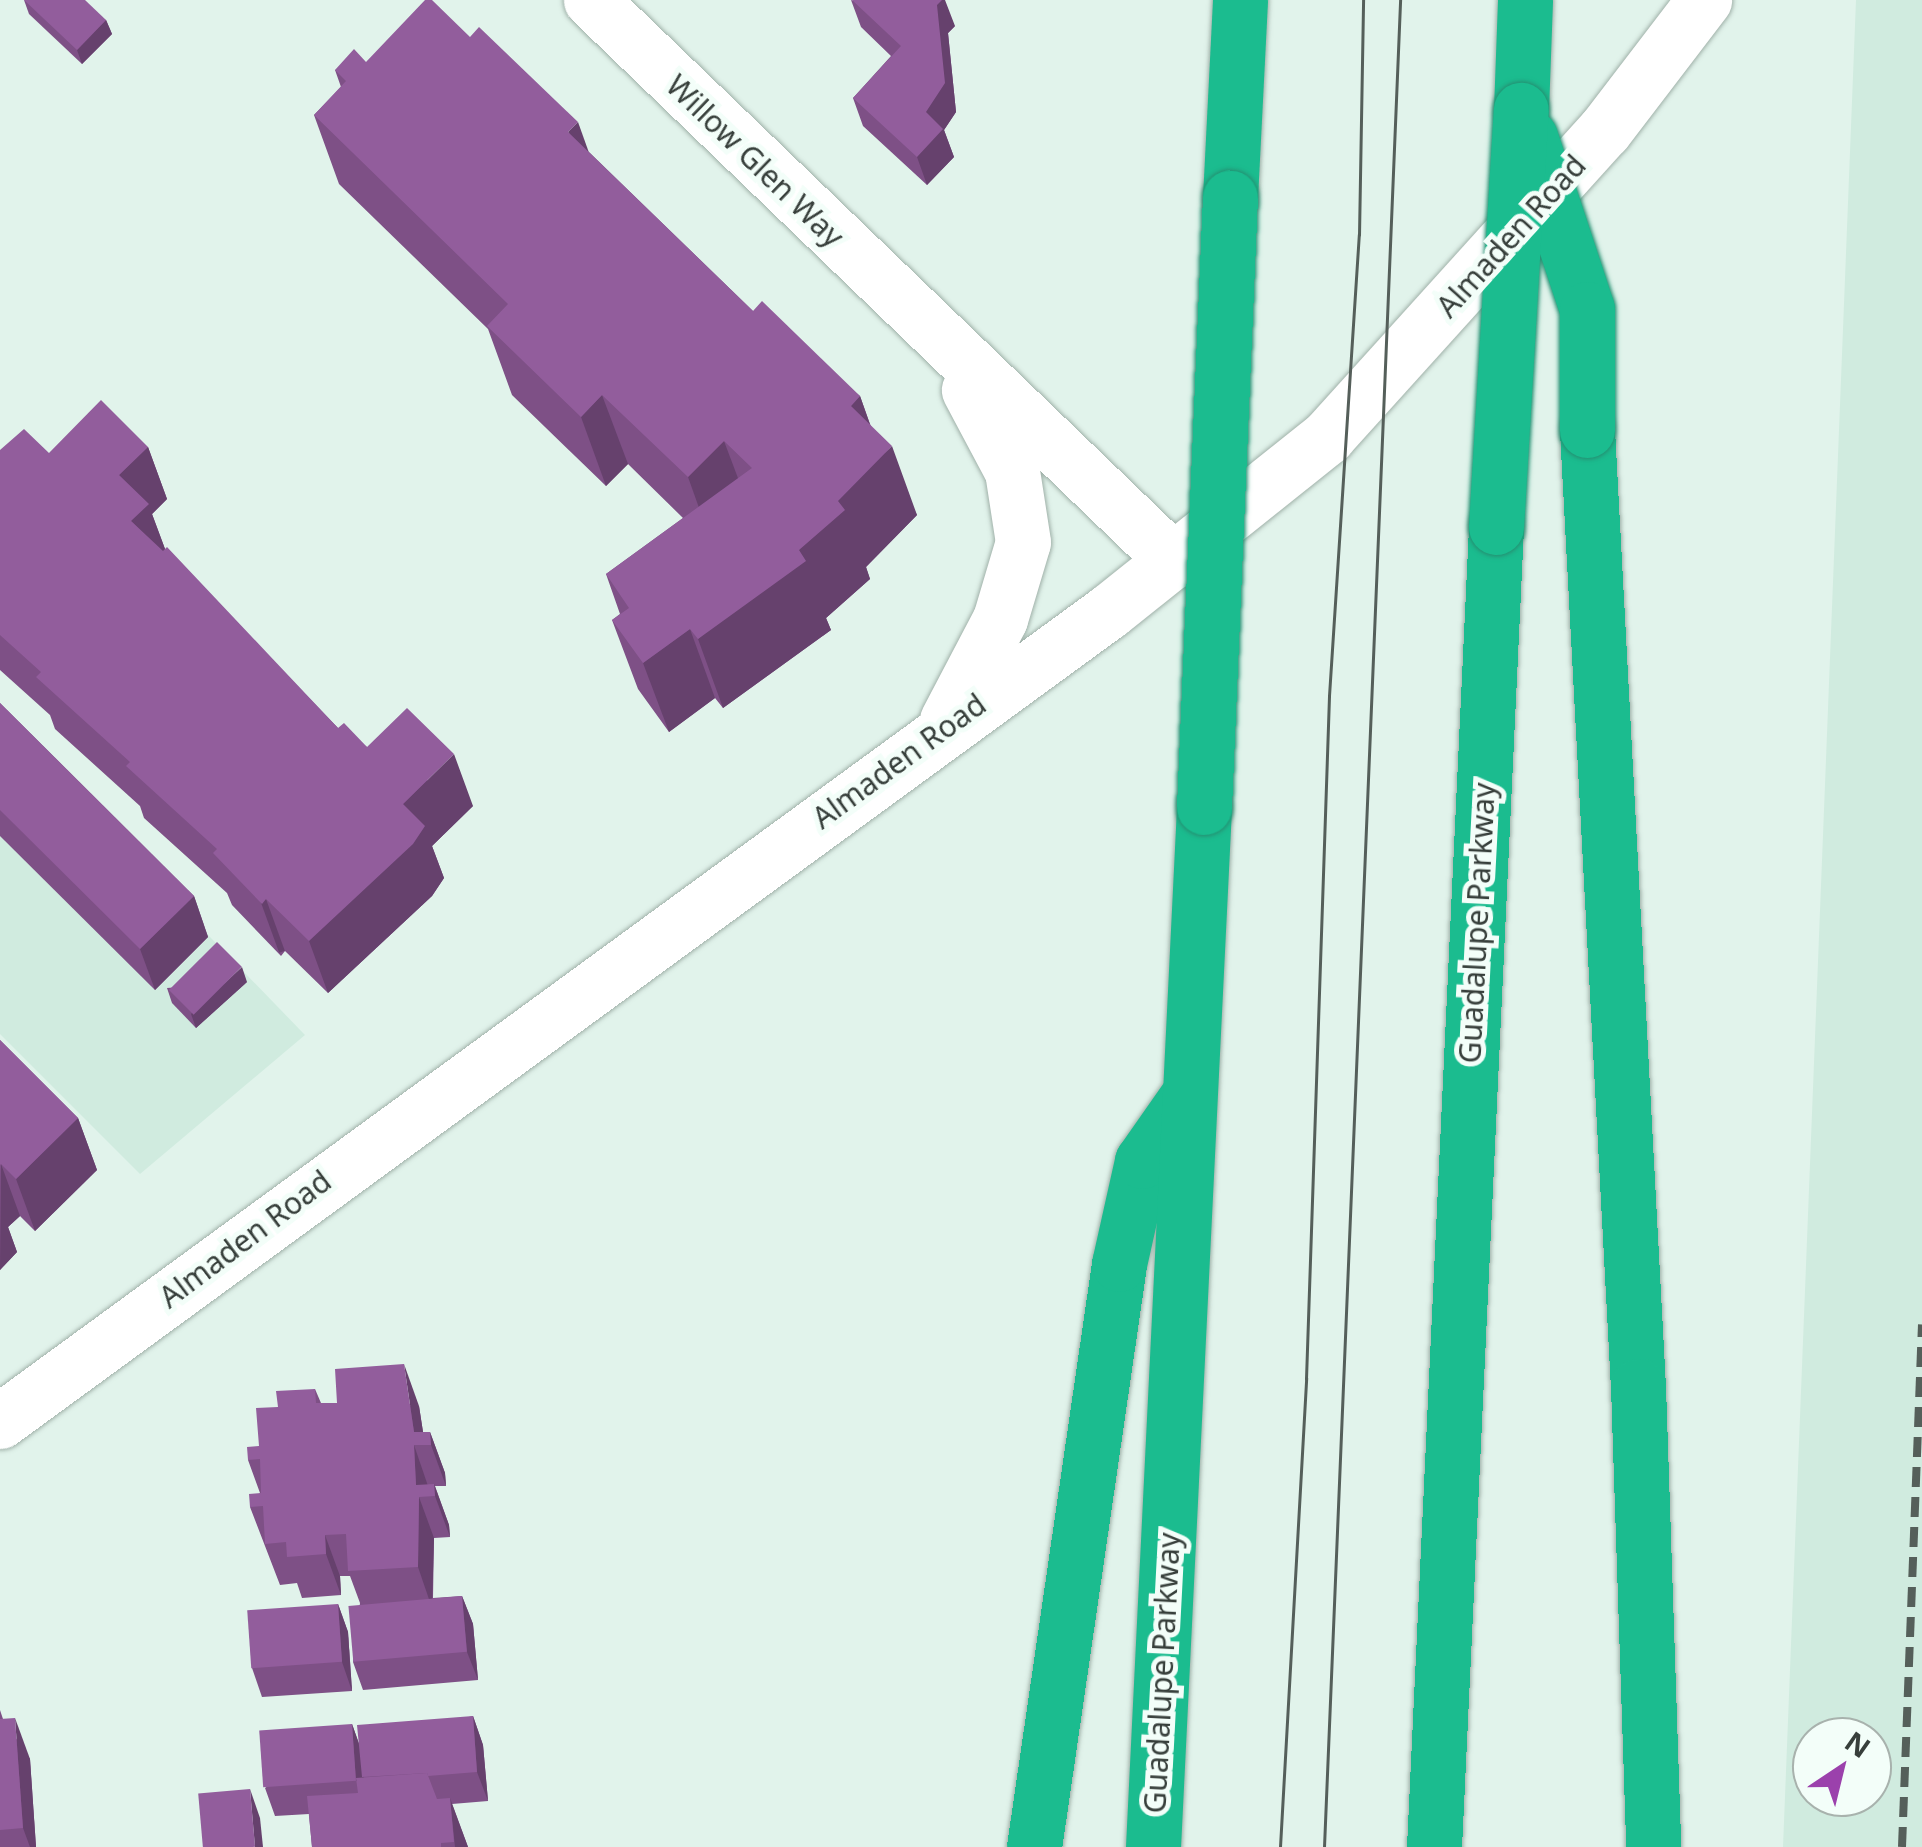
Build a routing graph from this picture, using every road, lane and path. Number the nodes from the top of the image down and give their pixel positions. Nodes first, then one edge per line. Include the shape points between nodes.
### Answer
1 (590, 0) edge
2 (1240, 0) edge
3 (1525, 0) edge
4 (1704, 0) edge
5 (1521, 110) junction
6 (920, 323) junction
7 (1174, 562) junction
8 (942, 730) junction
9 (1189, 1094) junction
10 (0, 1421) edge
11 (1034, 1847) edge
12 (1153, 1847) edge
13 (1434, 1847) edge
14 (1653, 1847) edge

1 - 6 street, Willow Glen Way
2 - 9 highway, Guadalupe Parkway, bridge
3 - 5 highway, Guadalupe Parkway
4 - 7 street, Almaden Road via 1592,145 1341,422
5 - 13 highway, Guadalupe Parkway, bridge
5 - 14 highway, bridge via 1586,309 1638,1386
6 - 7 street, Willow Glen Way
6 - 8 street, Willow Glen Way via 971,393 1012,471 1023,542 1000,620
7 - 8 street, Almaden Road
8 - 10 street, Almaden Road
9 - 11 highway via 1142,1161 1119,1264
9 - 12 highway, Guadalupe Parkway

